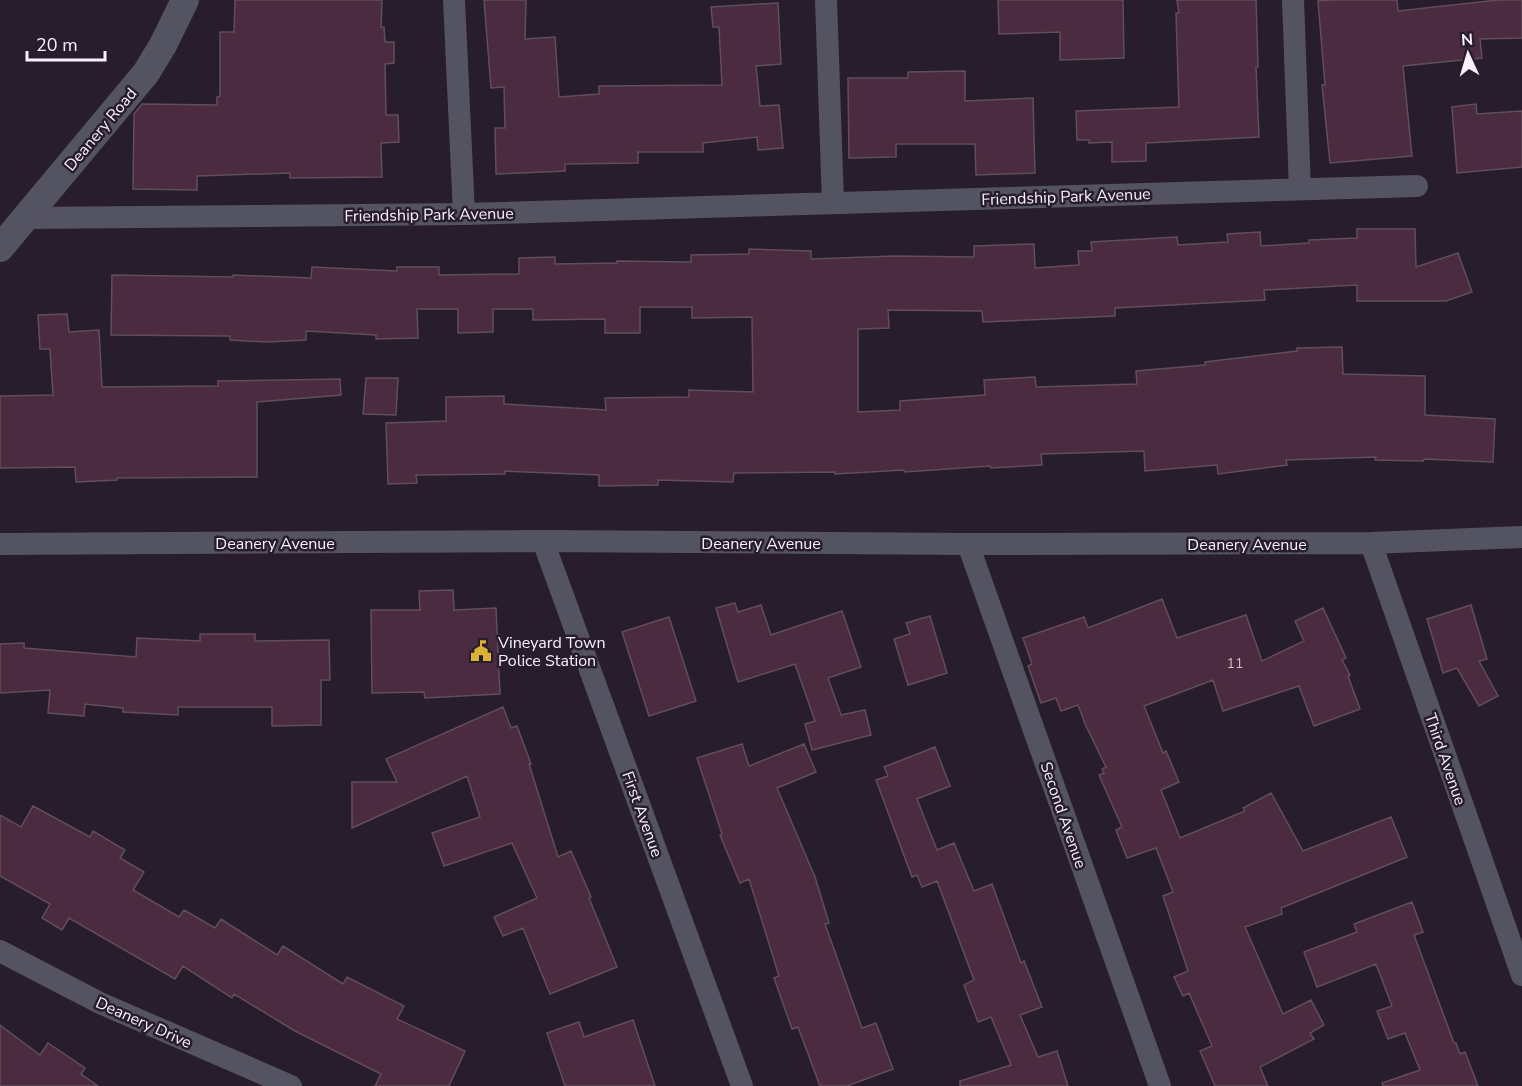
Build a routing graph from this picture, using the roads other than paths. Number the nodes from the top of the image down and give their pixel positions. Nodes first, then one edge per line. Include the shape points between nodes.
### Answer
1 (184, 0) edge
2 (454, 0) edge
3 (826, 0) edge
4 (1293, 0) edge
5 (1417, 186) dead end
6 (1300, 189) junction
7 (833, 203) junction
8 (464, 214) junction
9 (25, 218) junction
10 (0, 248) edge
11 (1522, 537) edge
12 (543, 541) junction
13 (1371, 543) junction
14 (0, 544) edge
15 (968, 544) junction
16 (0, 951) edge
17 (1522, 975) edge
18 (291, 1086) edge
19 (742, 1086) edge
20 (1160, 1086) edge

1 - 9 street, Deanery Road via 146,73
2 - 8 street
3 - 7 street
4 - 6 street
5 - 6 street, Friendship Park Avenue
6 - 7 street, Friendship Park Avenue
7 - 8 street, Friendship Park Avenue
8 - 9 street, Friendship Park Avenue
9 - 10 street, Deanery Road
11 - 13 street, Deanery Avenue
12 - 14 street, Deanery Avenue
12 - 15 street, Deanery Avenue
12 - 19 street, First Avenue
13 - 15 street, Deanery Avenue
13 - 17 street, Third Avenue
15 - 20 street, Second Avenue
16 - 18 street, Deanery Drive via 100,1003

